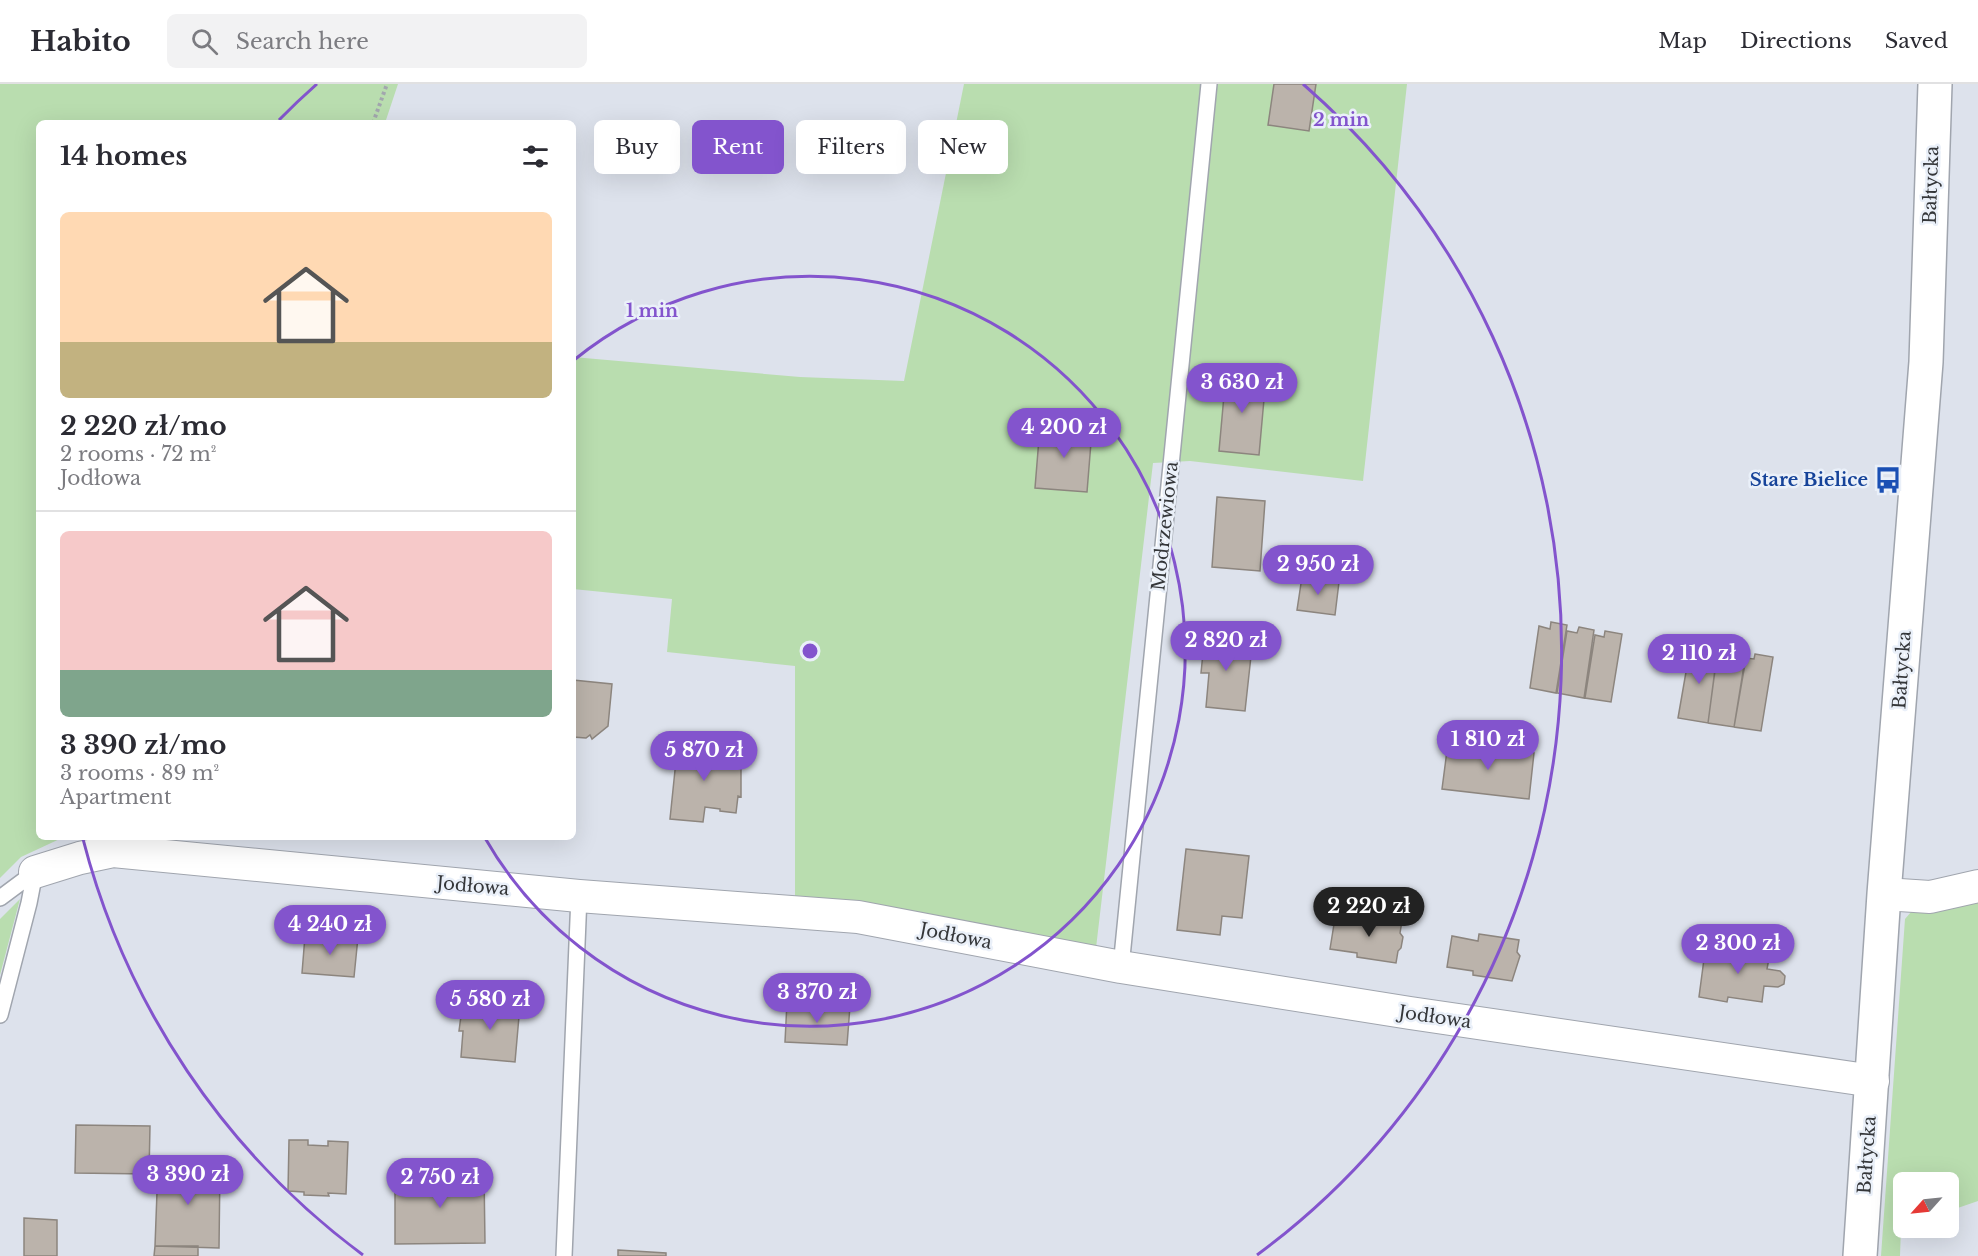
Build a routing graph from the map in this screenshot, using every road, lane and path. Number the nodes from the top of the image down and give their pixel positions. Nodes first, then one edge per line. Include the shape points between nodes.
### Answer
1 (387, 84) edge
2 (1209, 84) edge
3 (1935, 84) edge
4 (374, 120) edge
5 (35, 872) junction
6 (1978, 886) edge
7 (1884, 894) junction
8 (579, 896) junction
9 (0, 898) edge
10 (1121, 967) junction
11 (0, 1015) edge
12 (1872, 1081) junction
13 (564, 1256) edge
14 (1860, 1256) edge

1 - 4 path
2 - 10 lane, Modrzewiowa
3 - 7 street, Bałtycka via 1926,362
5 - 8 street, Jodłowa via 113,851
5 - 9 lane
5 - 11 lane
6 - 7 street via 1930,897
7 - 12 street, Bałtycka
8 - 10 street, Jodłowa via 858,917
8 - 13 lane
10 - 12 street, Jodłowa
12 - 14 street, Bałtycka

